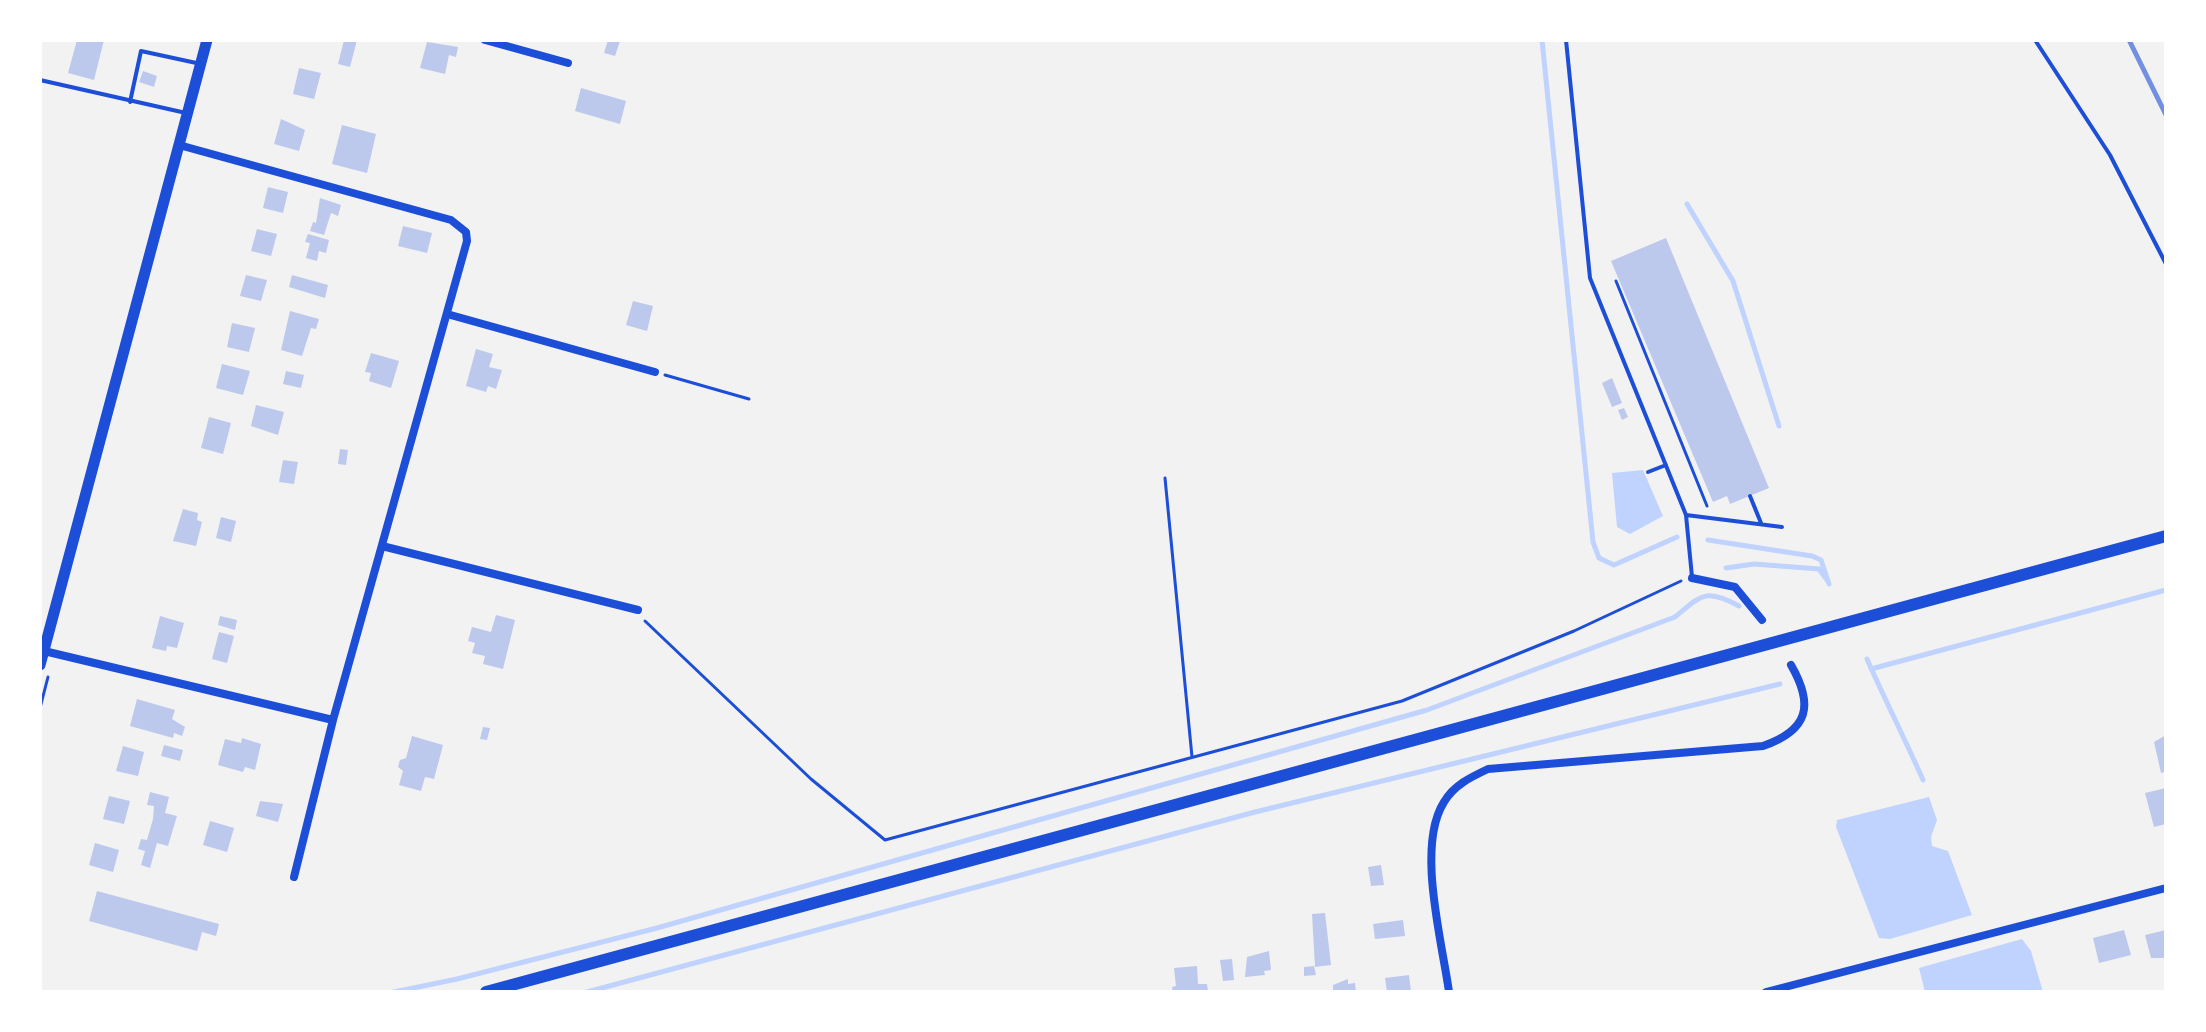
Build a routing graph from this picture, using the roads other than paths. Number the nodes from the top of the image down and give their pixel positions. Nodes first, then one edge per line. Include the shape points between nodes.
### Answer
1 (207, 40) edge
2 (485, 40) edge
3 (1566, 40) edge
4 (2035, 40) edge
5 (568, 63) dead end
6 (201, 64) junction
7 (40, 80) edge
8 (130, 102) junction
9 (187, 113) junction
10 (179, 145) junction
11 (2166, 264) edge
12 (447, 314) junction
13 (655, 372) road end
14 (1666, 465) junction
15 (1648, 472) dead end
16 (1750, 496) dead end
17 (1686, 515) junction
18 (1762, 524) junction
19 (1782, 527) dead end
20 (2166, 536) edge
21 (382, 546) junction
22 (1692, 578) joint
23 (638, 610) road end
24 (1762, 620) dead end
25 (44, 651) junction
26 (40, 665) edge
27 (1791, 665) dead end
28 (333, 720) junction
29 (294, 877) dead end
30 (2166, 888) edge
31 (486, 992) edge
32 (1449, 992) edge
33 (1766, 992) edge

1 - 6 main road
2 - 5 street
3 - 14 lane via 1590,278
4 - 11 lane via 2110,155
6 - 8 lane via 141,51
6 - 9 main road
7 - 8 lane
8 - 9 lane
9 - 10 main road
10 - 12 street via 458,223 467,241
10 - 25 main road
12 - 13 street
12 - 21 street
14 - 15 lane
14 - 17 lane
16 - 18 lane
17 - 18 lane
17 - 22 lane
18 - 19 lane
20 - 31 main road
21 - 23 street
21 - 28 street
22 - 24 street via 1735,587
25 - 26 main road
25 - 28 street
27 - 32 street via 1805,693 1804,713 1787,734 1763,746 1488,769 1465,780 1445,800 1433,823 1431,855
28 - 29 street
30 - 33 street

